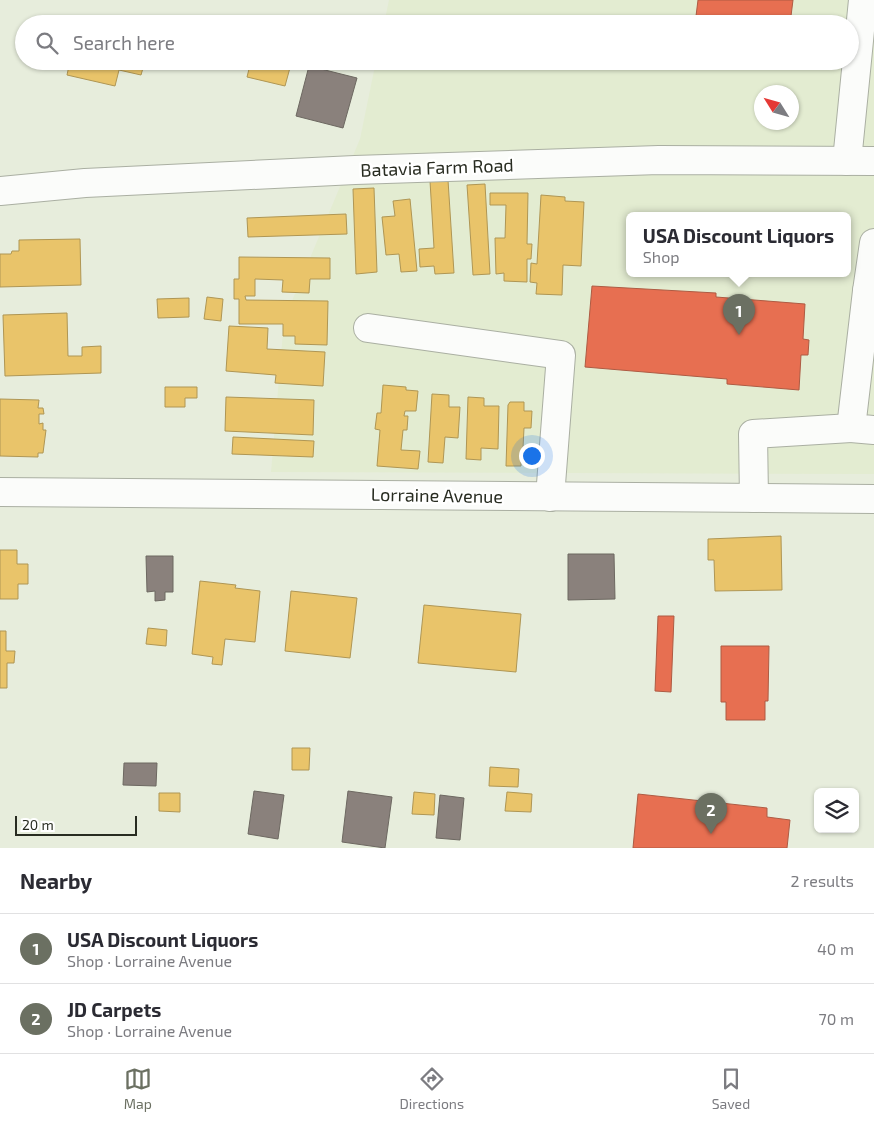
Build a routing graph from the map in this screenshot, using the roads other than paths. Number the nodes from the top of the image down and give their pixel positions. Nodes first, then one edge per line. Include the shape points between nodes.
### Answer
1 (862, 0) edge
2 (859, 32) edge
3 (855, 70) edge
4 (874, 160) edge
5 (847, 161) junction
6 (0, 191) edge
7 (874, 243) edge
8 (871, 291) edge
9 (368, 328) dead end
10 (862, 429) edge
11 (0, 492) edge
12 (550, 497) junction
13 (754, 498) junction
14 (874, 500) edge

1 - 2 street
3 - 5 street
4 - 5 street, Batavia Farm Road
5 - 6 street, Batavia Farm Road via 659,160 375,170 85,183
7 - 8 street
8 - 10 street
9 - 12 street via 560,355
10 - 13 street via 753,434
11 - 12 street, Lorraine Avenue
12 - 13 street, Lorraine Avenue
13 - 14 street, Lorraine Avenue

